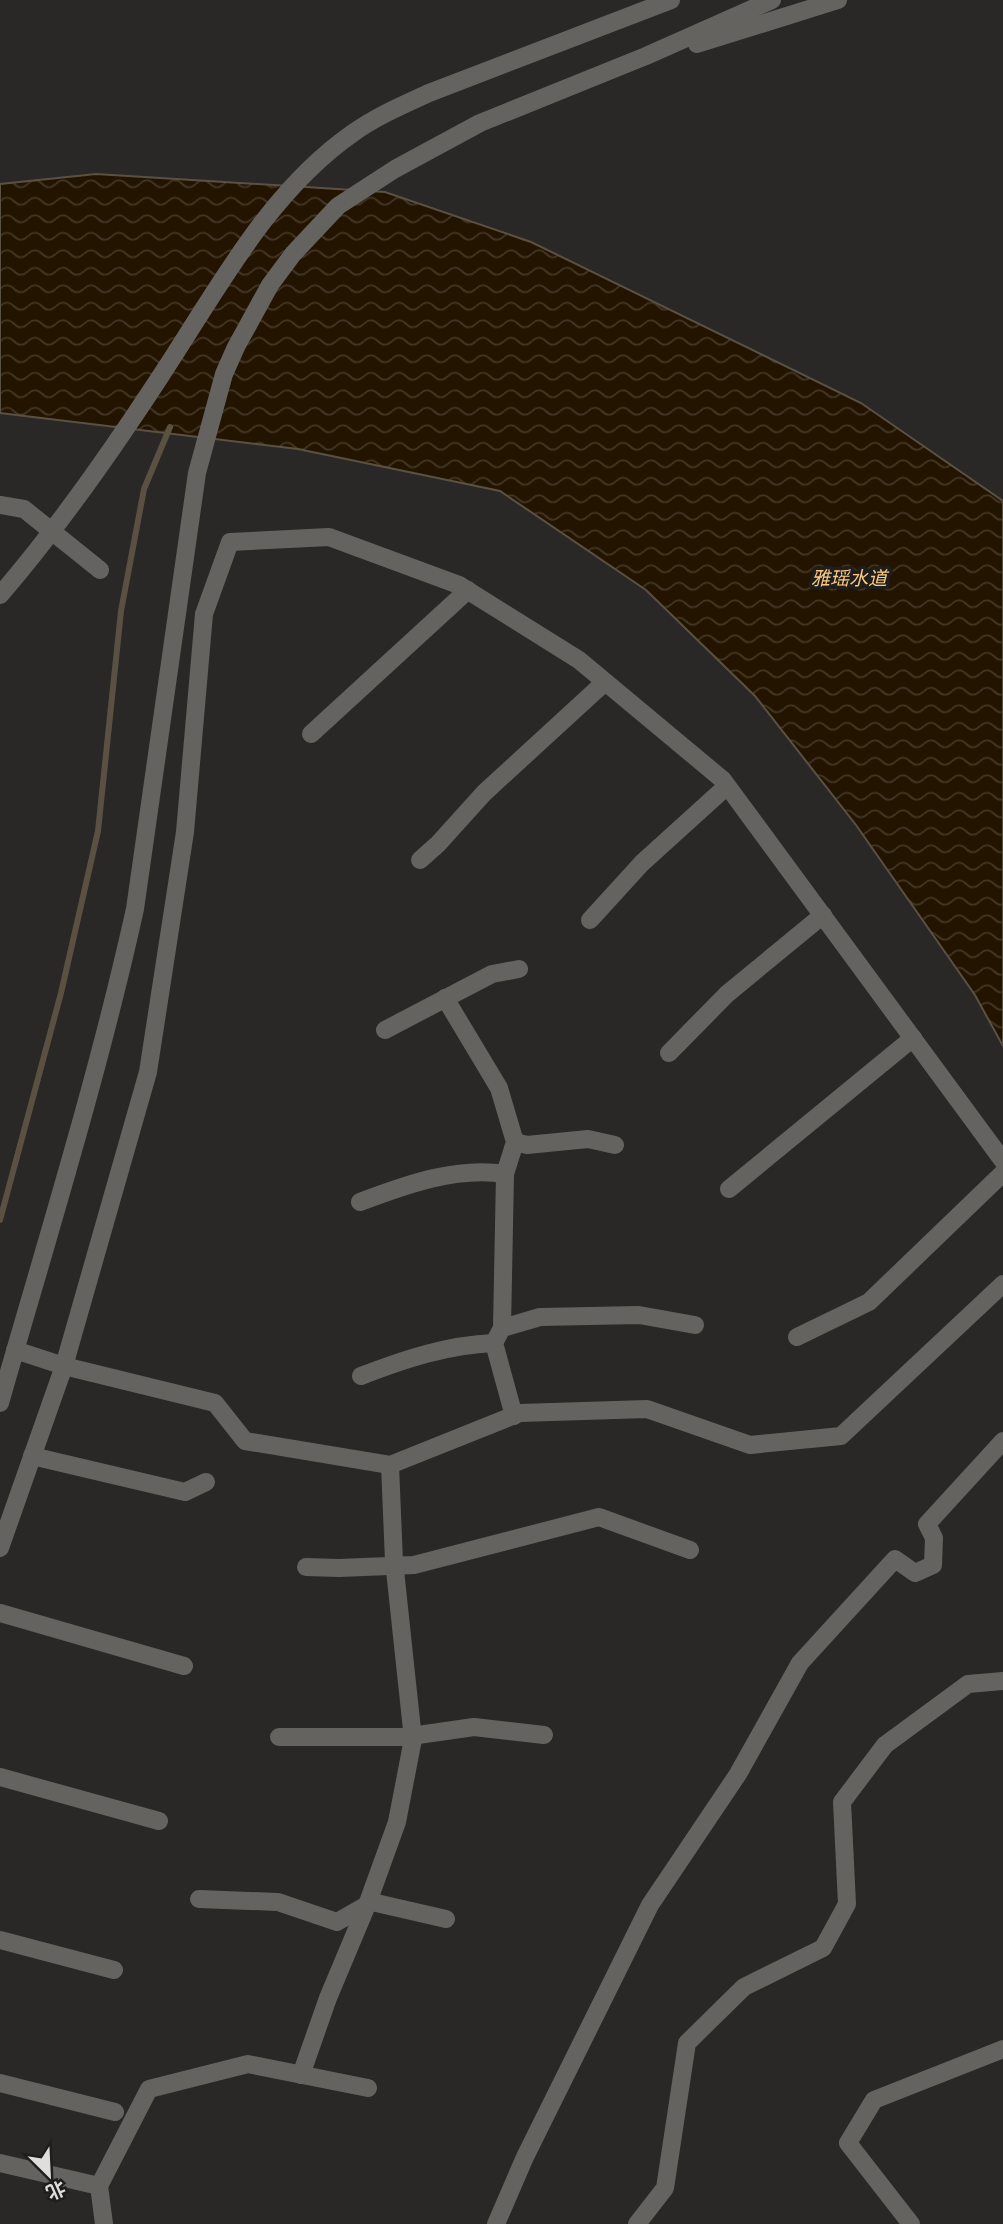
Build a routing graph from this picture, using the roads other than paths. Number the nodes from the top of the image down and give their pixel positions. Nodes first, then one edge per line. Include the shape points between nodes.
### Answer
1 (671, 0) edge
2 (772, 0) edge
3 (838, 0) edge
4 (646, 57) junction
5 (0, 505) edge
6 (100, 570) dead end
7 (468, 590) junction
8 (0, 596) edge
9 (605, 682) junction
10 (311, 734) dead end
11 (727, 786) junction
12 (420, 860) dead end
13 (823, 915) junction
14 (590, 920) dead end
15 (519, 969) dead end
16 (445, 998) junction
17 (385, 1030) dead end
18 (913, 1038) junction
19 (669, 1053) dead end
20 (515, 1142) junction
21 (615, 1145) dead end
22 (1003, 1161) edge
23 (1003, 1173) edge
24 (505, 1174) junction
25 (729, 1189) dead end
26 (360, 1202) dead end
27 (1003, 1284) edge
28 (695, 1325) dead end
29 (498, 1336) junction
30 (797, 1337) dead end
31 (15, 1350) junction
32 (64, 1366) junction
33 (361, 1376) dead end
34 (0, 1403) edge
35 (514, 1416) junction
36 (1003, 1441) edge
37 (32, 1456) junction
38 (390, 1465) junction
39 (206, 1482) dead end
40 (0, 1548) edge
41 (691, 1550) dead end
42 (306, 1567) dead end
43 (0, 1614) edge
44 (184, 1667) dead end
45 (1003, 1681) edge
46 (544, 1735) dead end
47 (279, 1737) dead end
48 (0, 1777) edge
49 (159, 1821) dead end
50 (199, 1899) dead end
51 (367, 1905) junction
52 (446, 1919) dead end
53 (0, 1940) edge
54 (114, 1970) dead end
55 (1003, 2049) edge
56 (301, 2076) junction
57 (0, 2083) edge
58 (368, 2088) dead end
59 (115, 2112) dead end
60 (0, 2163) edge
61 (99, 2186) junction
62 (104, 2224) edge
63 (496, 2224) edge
64 (637, 2224) edge
65 (911, 2224) edge

1 - 8 street via 391,110 353,133 310,169 270,211 96,471
2 - 4 street
3 - 4 street
4 - 31 street via 480,123 338,206 270,285 236,347 224,373 197,473 135,909 96,1072
5 - 6 street via 24,509
7 - 9 street via 579,660
7 - 10 street
7 - 32 street via 329,537 230,542 204,614 185,832 148,1072
9 - 11 street
9 - 12 street via 484,793
11 - 13 street
11 - 14 street via 642,863
13 - 18 street
13 - 19 street via 727,994
15 - 16 street via 492,974
16 - 17 street
16 - 20 street via 499,1088
18 - 22 street
18 - 25 street
20 - 21 street via 588,1139
20 - 24 street
23 - 30 street via 869,1302
24 - 26 street via 483,1170 407,1184
24 - 29 street
27 - 35 street via 841,1436 750,1446 647,1409
28 - 29 street via 639,1315 540,1317
29 - 33 street via 410,1357
29 - 35 street
31 - 32 street
31 - 34 street
32 - 37 street
32 - 38 street via 215,1403 245,1441
35 - 38 street
36 - 63 street via 928,1524 934,1538 933,1565 915,1573 895,1559 800,1663 738,1774 650,1905
37 - 39 street via 185,1492
37 - 40 street
38 - 51 street via 394,1561 413,1739 397,1822
41 - 42 street via 599,1517 414,1565
43 - 44 street
45 - 64 street via 968,1684 885,1745 842,1802 847,1904 823,1948 744,1987 687,2043 665,2188
46 - 47 street via 474,1727 404,1737
48 - 49 street
50 - 51 street via 278,1902 337,1923
51 - 52 street via 372,1902
51 - 56 street
53 - 54 street
55 - 65 street via 874,2100 848,2143
56 - 58 street
56 - 61 street via 248,2064 149,2089
57 - 59 street
60 - 61 street
61 - 62 street

